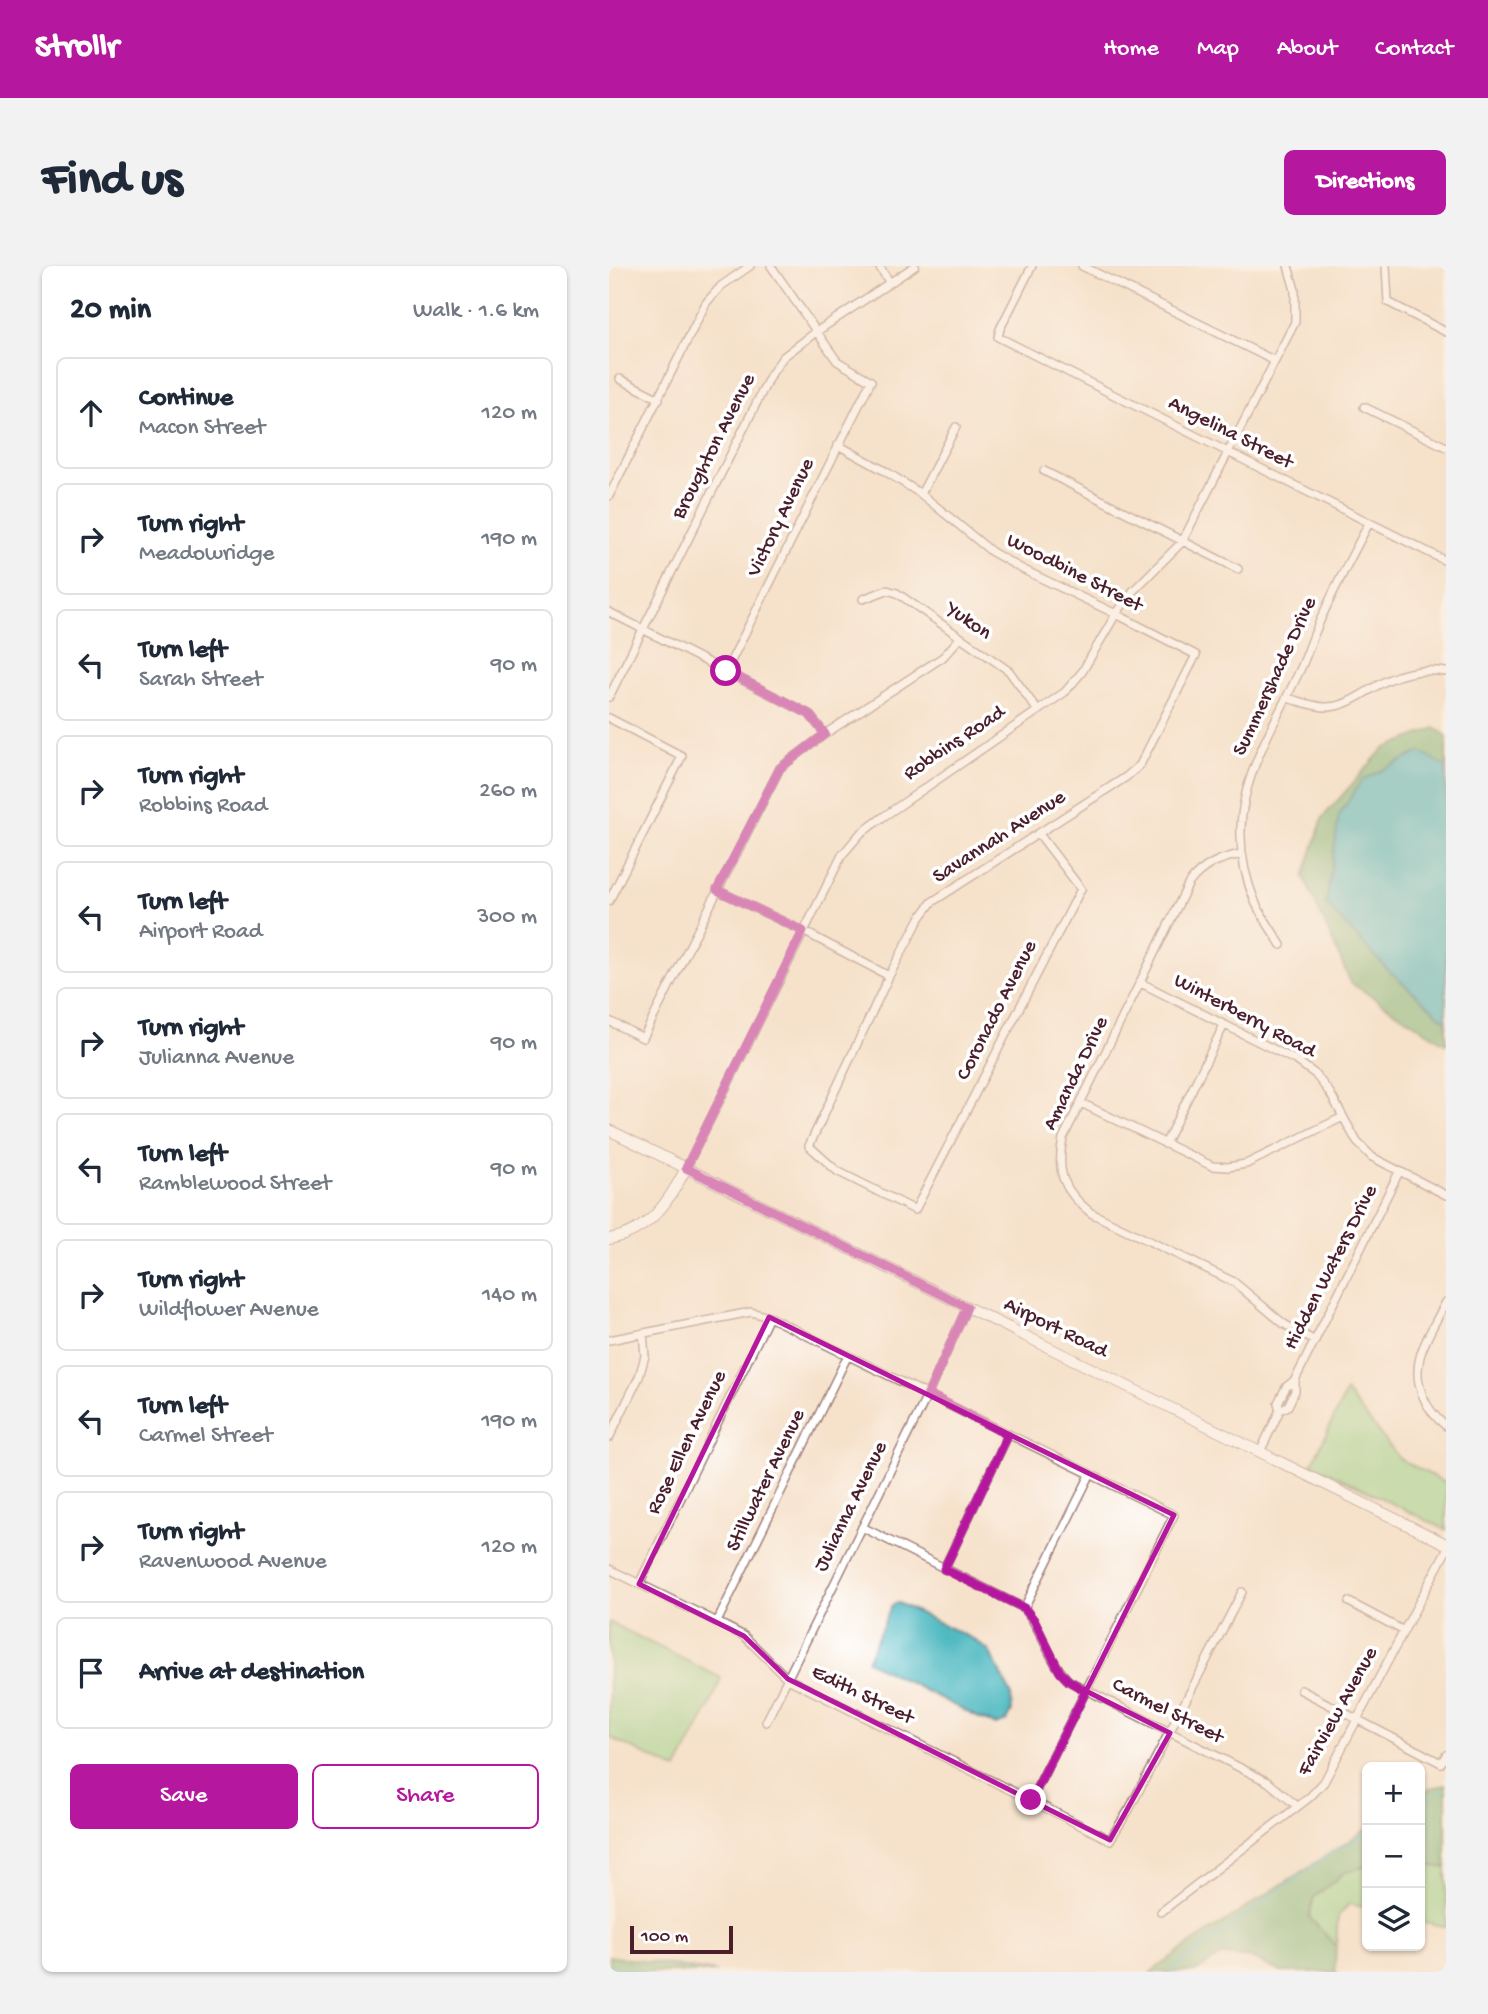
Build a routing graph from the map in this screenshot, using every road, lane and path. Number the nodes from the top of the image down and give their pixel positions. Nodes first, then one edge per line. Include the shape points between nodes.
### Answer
1 (750, 266) edge
2 (771, 266) edge
3 (880, 266) edge
4 (915, 266) edge
5 (1031, 266) edge
6 (1082, 266) edge
7 (1288, 266) edge
8 (1386, 266) edge
9 (890, 283) junction
10 (816, 332) junction
11 (1446, 332) edge
12 (1275, 361) junction
13 (620, 379) dead end
14 (659, 399) junction
15 (1364, 407) dead end
16 (956, 427) dead end
17 (838, 445) junction
18 (1446, 447) edge
19 (1228, 452) junction
20 (1044, 471) dead end
21 (921, 494) junction
22 (609, 496) edge
23 (1369, 523) junction
24 (1182, 542) junction
25 (1446, 561) edge
26 (1238, 569) dead end
27 (863, 599) dead end
28 (609, 612) edge
29 (1116, 614) junction
30 (644, 630) junction
31 (960, 638) junction
32 (1196, 655) joint
33 (726, 671) junction
34 (1446, 672) edge
35 (609, 697) edge
36 (1287, 698) junction
37 (1038, 711) junction
38 (609, 718) edge
39 (825, 734) junction
40 (1039, 834) junction
41 (1242, 854) junction
42 (717, 890) junction
43 (609, 901) edge
44 (803, 931) junction
45 (1281, 945) dead end
46 (889, 976) junction
47 (1141, 983) junction
48 (609, 1021) edge
49 (1224, 1025) junction
50 (1081, 1103) junction
51 (1343, 1117) junction
52 (609, 1130) edge
53 (1165, 1144) junction
54 (809, 1146) joint
55 (686, 1168) junction
56 (1399, 1172) junction
57 (1446, 1195) edge
58 (609, 1239) edge
59 (1446, 1302) edge
60 (967, 1307) junction
61 (769, 1317) junction
62 (643, 1333) junction
63 (609, 1340) edge
64 (1315, 1341) junction
65 (848, 1355) junction
66 (928, 1394) junction
67 (1446, 1426) edge
68 (1008, 1435) junction
69 (609, 1438) edge
70 (1260, 1452) junction
71 (1090, 1475) junction
72 (862, 1527) junction
73 (1446, 1544) edge
74 (1446, 1551) edge
75 (609, 1569) edge
76 (944, 1569) junction
77 (639, 1584) junction
78 (1243, 1592) dead end
79 (1349, 1602) dead end
80 (1024, 1608) junction
81 (717, 1622) junction
82 (1404, 1631) junction
83 (788, 1679) junction
84 (1301, 1690) dead end
85 (1086, 1691) junction
86 (1357, 1719) junction
87 (767, 1722) dead end
88 (1170, 1733) junction
89 (1446, 1755) edge
90 (1031, 1800) junction
91 (1297, 1806) junction
92 (1161, 1912) dead end

1 - 14 street via 706,303
2 - 10 street
3 - 9 street
4 - 9 street, Broughton Avenue
5 - 19 street, Angelina Street via 998,337
6 - 12 street
7 - 12 street, Robbins Road via 1295,290 1294,322
8 - 11 street via 1388,302
9 - 10 street, Broughton Avenue
10 - 17 street, Victory Avenue via 837,360 871,381
10 - 30 street, Broughton Avenue via 783,357 770,376
12 - 19 street, Robbins Road
13 - 14 street
14 - 22 street
15 - 18 street
16 - 21 street
17 - 21 street, Woodbine Street
17 - 33 street, Victory Avenue
19 - 23 street, Angelina Street
19 - 24 street, Robbins Road
20 - 24 street
21 - 29 street, Woodbine Street via 992,552
23 - 25 street, Angelina Street
23 - 36 street, Summershade Drive
24 - 26 street
24 - 29 street, Robbins Road
27 - 31 street, Yukon via 887,590 897,593
28 - 30 street
29 - 32 street, Woodbine Street
29 - 37 street, Robbins Road via 1082,672 1065,692
30 - 33 street
30 - 35 street, Broughton Avenue
31 - 37 street, Yukon via 1009,671
31 - 39 street via 943,657
32 - 40 street, Savannah Avenue via 1140,765
33 - 39 street via 809,714
34 - 36 street via 1406,673 1353,700 1325,707
36 - 41 street, Summershade Drive via 1247,787
37 - 44 street, Robbins Road via 860,834 842,855
38 - 43 street via 682,756
39 - 42 street via 780,768
40 - 46 street, Savannah Avenue via 932,902
40 - 54 street, Coronado Avenue via 1080,889 915,1210 837,1171
41 - 45 street, Summershade Drive via 1257,906
41 - 47 street, Amanda Drive via 1221,859 1196,874
42 - 44 street
42 - 48 street via 643,1038
44 - 46 street
44 - 55 street, Robbins Road
46 - 54 street, Savannah Avenue
47 - 49 street, Winterberry Road
47 - 50 street, Amanda Drive
49 - 51 street, Winterberry Road via 1315,1074
49 - 53 street
50 - 53 street
50 - 64 street, Amanda Drive via 1063,1138 1060,1155 1066,1187 1076,1201 1091,1213 1234,1282 1284,1324
51 - 53 street via 1246,1164 1228,1167 1212,1167
51 - 56 street, Winterberry Road via 1364,1150
52 - 55 main road, Airport Road
55 - 58 main road, Robbins Road via 658,1214 641,1228
55 - 60 main road, Airport Road
56 - 57 street, Winterberry Road
56 - 64 street, Hidden Waters Drive
59 - 67 street via 1420,1355 1418,1372 1425,1402
60 - 66 street, Julianna Avenue
60 - 70 main road, Airport Road
61 - 62 street via 751,1312
61 - 65 street
61 - 77 street, Rose Ellen Avenue
62 - 63 street
62 - 69 street via 645,1356 639,1377
64 - 70 street, Hidden Waters Drive via 1278,1403 1280,1410
65 - 66 street
65 - 81 street, Stillwater Avenue
66 - 68 street
66 - 72 street, Julianna Avenue
68 - 71 street
68 - 76 street
70 - 73 main road, Airport Road
71 - 80 street
71 - 85 street via 1174,1515
72 - 76 street
72 - 83 street, Julianna Avenue
74 - 82 street, Fairview Avenue
75 - 77 street, Edith Street
76 - 80 street
77 - 81 street, Edith Street
78 - 88 street
79 - 82 street
80 - 85 street, Carmel Street via 1060,1672
81 - 83 street, Edith Street via 744,1636
82 - 86 street, Fairview Avenue
83 - 87 street, Julianna Avenue
83 - 90 street, Edith Street
84 - 86 street
85 - 88 street, Carmel Street
85 - 90 street
86 - 89 street via 1441,1763
86 - 91 street, Fairview Avenue via 1324,1782
88 - 90 street, Edith Street via 1110,1840
88 - 91 street, Carmel Street via 1268,1782
91 - 92 street, Fairview Avenue

